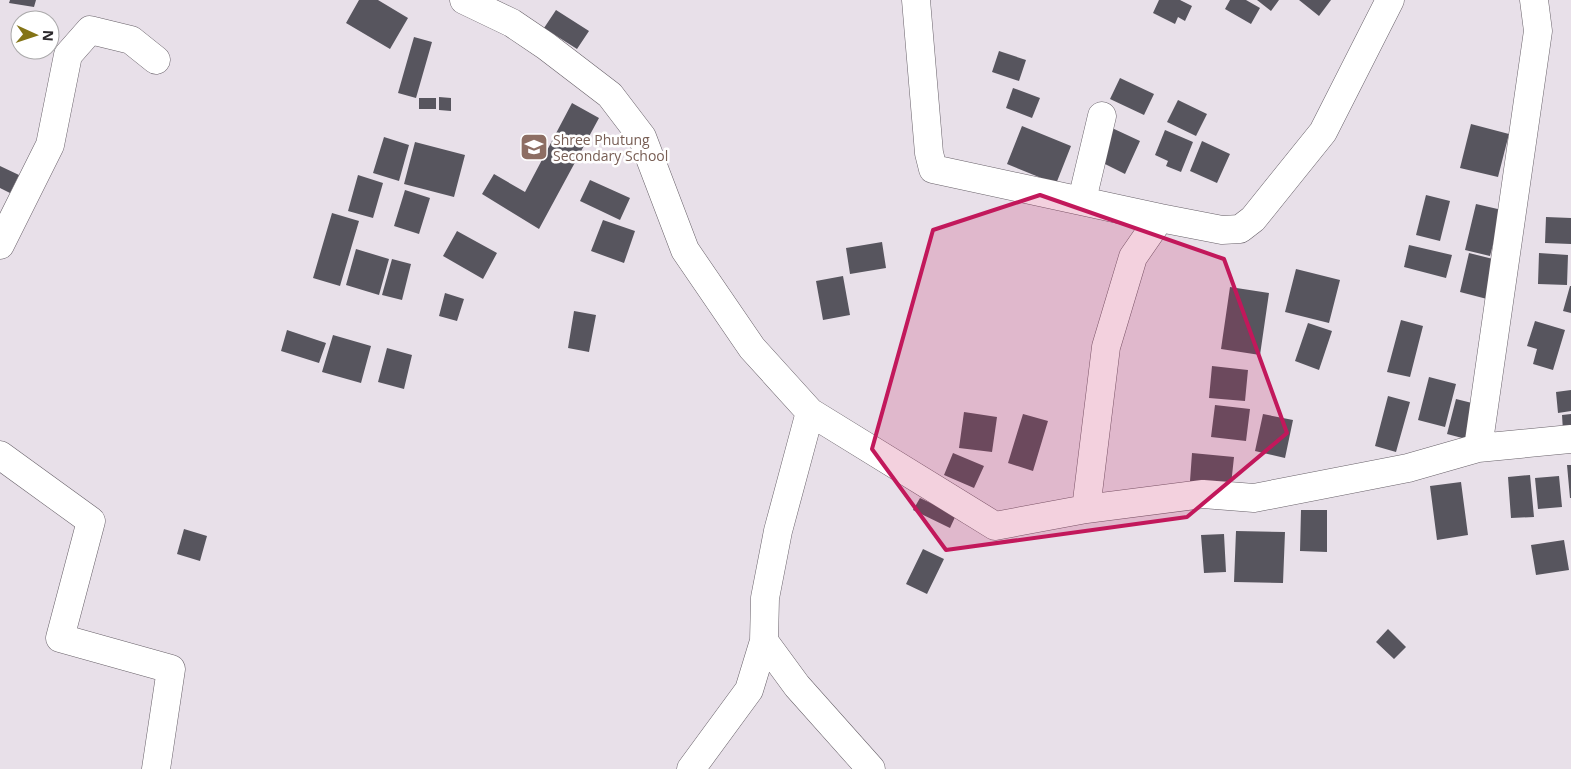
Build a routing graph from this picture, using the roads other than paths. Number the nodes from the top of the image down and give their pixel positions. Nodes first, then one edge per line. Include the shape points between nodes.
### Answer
1 (464, 0) edge
2 (916, 0) edge
3 (1390, 0) edge
4 (1534, 0) edge
5 (156, 60) dead end
6 (1102, 116) dead end
7 (1082, 200) junction
8 (1160, 218) junction
9 (0, 245) edge
10 (810, 412) junction
11 (1571, 439) edge
12 (1478, 448) junction
13 (0, 455) edge
14 (1086, 509) junction
15 (764, 641) junction
16 (156, 769) edge
17 (691, 769) edge
18 (870, 769) edge

1 - 10 street via 512,23 610,95 642,137 685,250 752,348
2 - 7 street via 928,153 933,169
3 - 8 street via 1323,132 1253,219 1240,229 1222,230
4 - 12 street via 1538,31
5 - 9 street via 132,40 90,30 68,55 50,145
6 - 7 street
7 - 8 street
8 - 14 street via 1133,257 1106,347
10 - 14 street via 995,526
10 - 15 street via 778,531 765,598
11 - 12 street
12 - 14 street via 1408,468 1254,498 1202,494
13 - 16 street via 91,521 60,638 171,669
15 - 17 street via 749,690
15 - 18 street via 797,686

